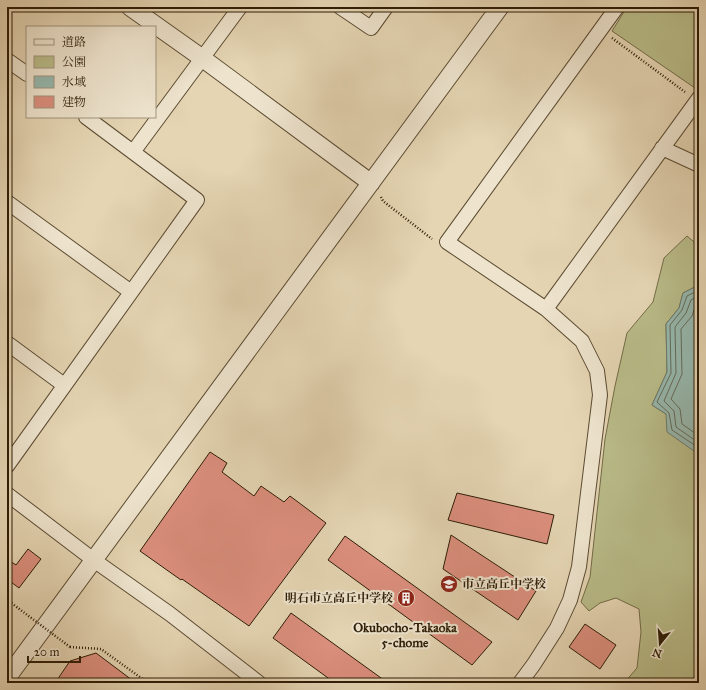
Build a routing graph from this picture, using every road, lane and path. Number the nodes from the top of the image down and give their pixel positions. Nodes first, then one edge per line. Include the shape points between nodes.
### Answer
1 (130, 7) edge
2 (240, 7) edge
3 (340, 7) edge
4 (386, 7) edge
5 (500, 7) edge
6 (617, 7) edge
7 (600, 29) junction
8 (202, 58) junction
9 (7, 60) edge
10 (26, 73) edge
11 (698, 99) edge
12 (87, 118) edge
13 (662, 148) junction
14 (133, 152) junction
15 (699, 165) edge
16 (371, 183) junction
17 (7, 202) edge
18 (447, 242) junction
19 (131, 292) junction
20 (546, 309) junction
21 (7, 343) edge
22 (64, 386) junction
23 (7, 466) edge
24 (7, 494) edge
25 (95, 561) junction
26 (7, 599) edge
27 (7, 678) edge
28 (148, 683) edge
29 (259, 683) edge
30 (520, 683) edge

1 - 8 street
2 - 8 street
3 - 4 street via 371,28
5 - 16 street
6 - 7 street
7 - 11 path
7 - 18 street
8 - 14 street
8 - 16 street
9 - 10 street
11 - 13 street
12 - 14 street
13 - 15 street
13 - 20 street
14 - 19 street via 198,200
16 - 18 path via 383,201 434,241
16 - 25 street
17 - 19 street
18 - 20 street
19 - 22 street
20 - 30 street via 582,341 597,371 600,395 578,567 570,600 557,628
21 - 22 street
22 - 23 street
24 - 25 street
25 - 27 street
25 - 29 street via 170,614
26 - 28 path, bridge via 70,647 101,649

